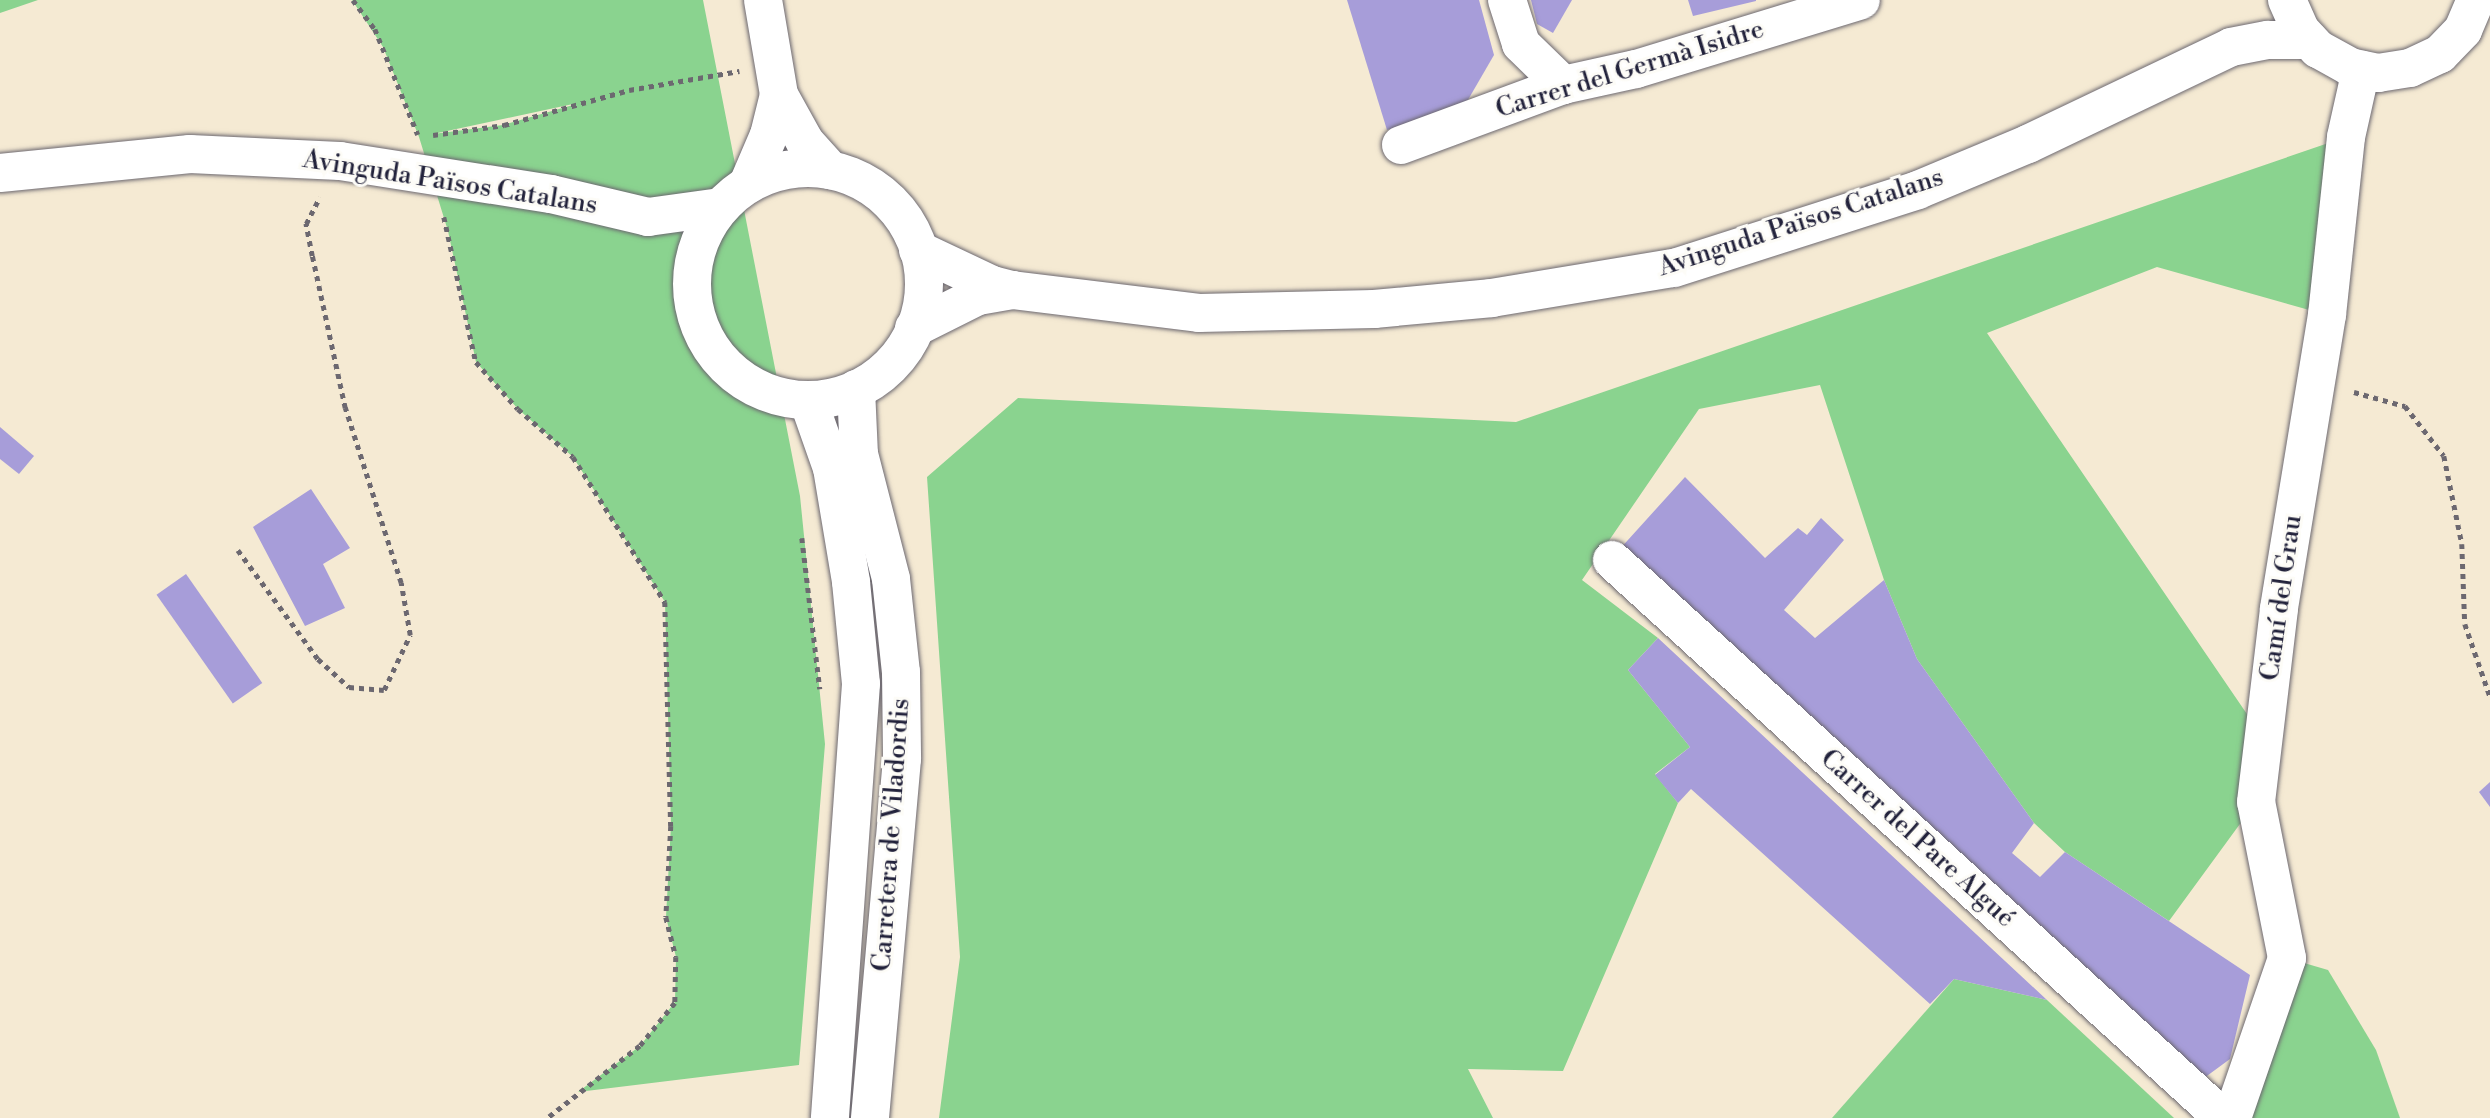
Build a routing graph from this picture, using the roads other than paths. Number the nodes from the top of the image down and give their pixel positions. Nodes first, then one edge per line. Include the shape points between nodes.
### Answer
1 (763, 0) edge
2 (1507, 0) edge
3 (1861, 0) edge
4 (2273, 0) edge
5 (2287, 0) edge
6 (2476, 0) edge
7 (2309, 40) junction
8 (2231, 47) junction
9 (2361, 71) junction
10 (776, 79) junction
11 (1563, 85) junction
12 (1401, 145) dead end
13 (830, 170) junction
14 (0, 173) edge
15 (734, 196) junction
16 (648, 217) junction
17 (918, 250) junction
18 (693, 270) junction
19 (1012, 290) junction
20 (914, 328) junction
21 (856, 389) junction
22 (808, 400) junction
23 (1612, 559) dead end
24 (830, 1118) edge
25 (870, 1118) edge
26 (2223, 1118) edge
27 (2232, 1118) edge

1 - 10 street
2 - 11 street via 1521,44
3 - 11 street, Carrer del Germà Isidre via 1636,69
4 - 8 street, Avinguda Països Catalans
5 - 7 street via 2294,20
6 - 9 street via 2463,30 2440,54 2394,72
7 - 8 street, Avinguda Països Catalans via 2268,40
7 - 9 street via 2338,63
8 - 19 street, Avinguda Països Catalans via 2028,144 1918,190 1674,268 1492,298 1374,309 1199,313
9 - 27 street, Camí del Grau via 2346,137 2327,315 2279,608 2256,802 2287,958
10 - 13 street via 805,142
10 - 15 street via 769,135
11 - 12 street, Carrer del Germà Isidre
13 - 15 street via 788,169
13 - 17 street via 860,180 886,198 905,222
14 - 16 street, Avinguda Països Catalans via 190,154 340,161 551,194
15 - 16 street, Avinguda Països Catalans
15 - 18 street via 700,242
16 - 18 street, Avinguda Països Catalans via 679,244
17 - 19 street, Avinguda Països Catalans
17 - 20 street via 922,298
18 - 22 street via 696,315 717,356 752,385
19 - 20 street, Avinguda Països Catalans via 978,296
20 - 21 street via 891,364
21 - 22 street
21 - 25 street, Carretera de Viladordis via 859,454 891,579 901,672 902,759
22 - 24 street, Carretera de Viladordis via 832,468 851,582 861,684
23 - 26 street, Carrer del Pare Algué

